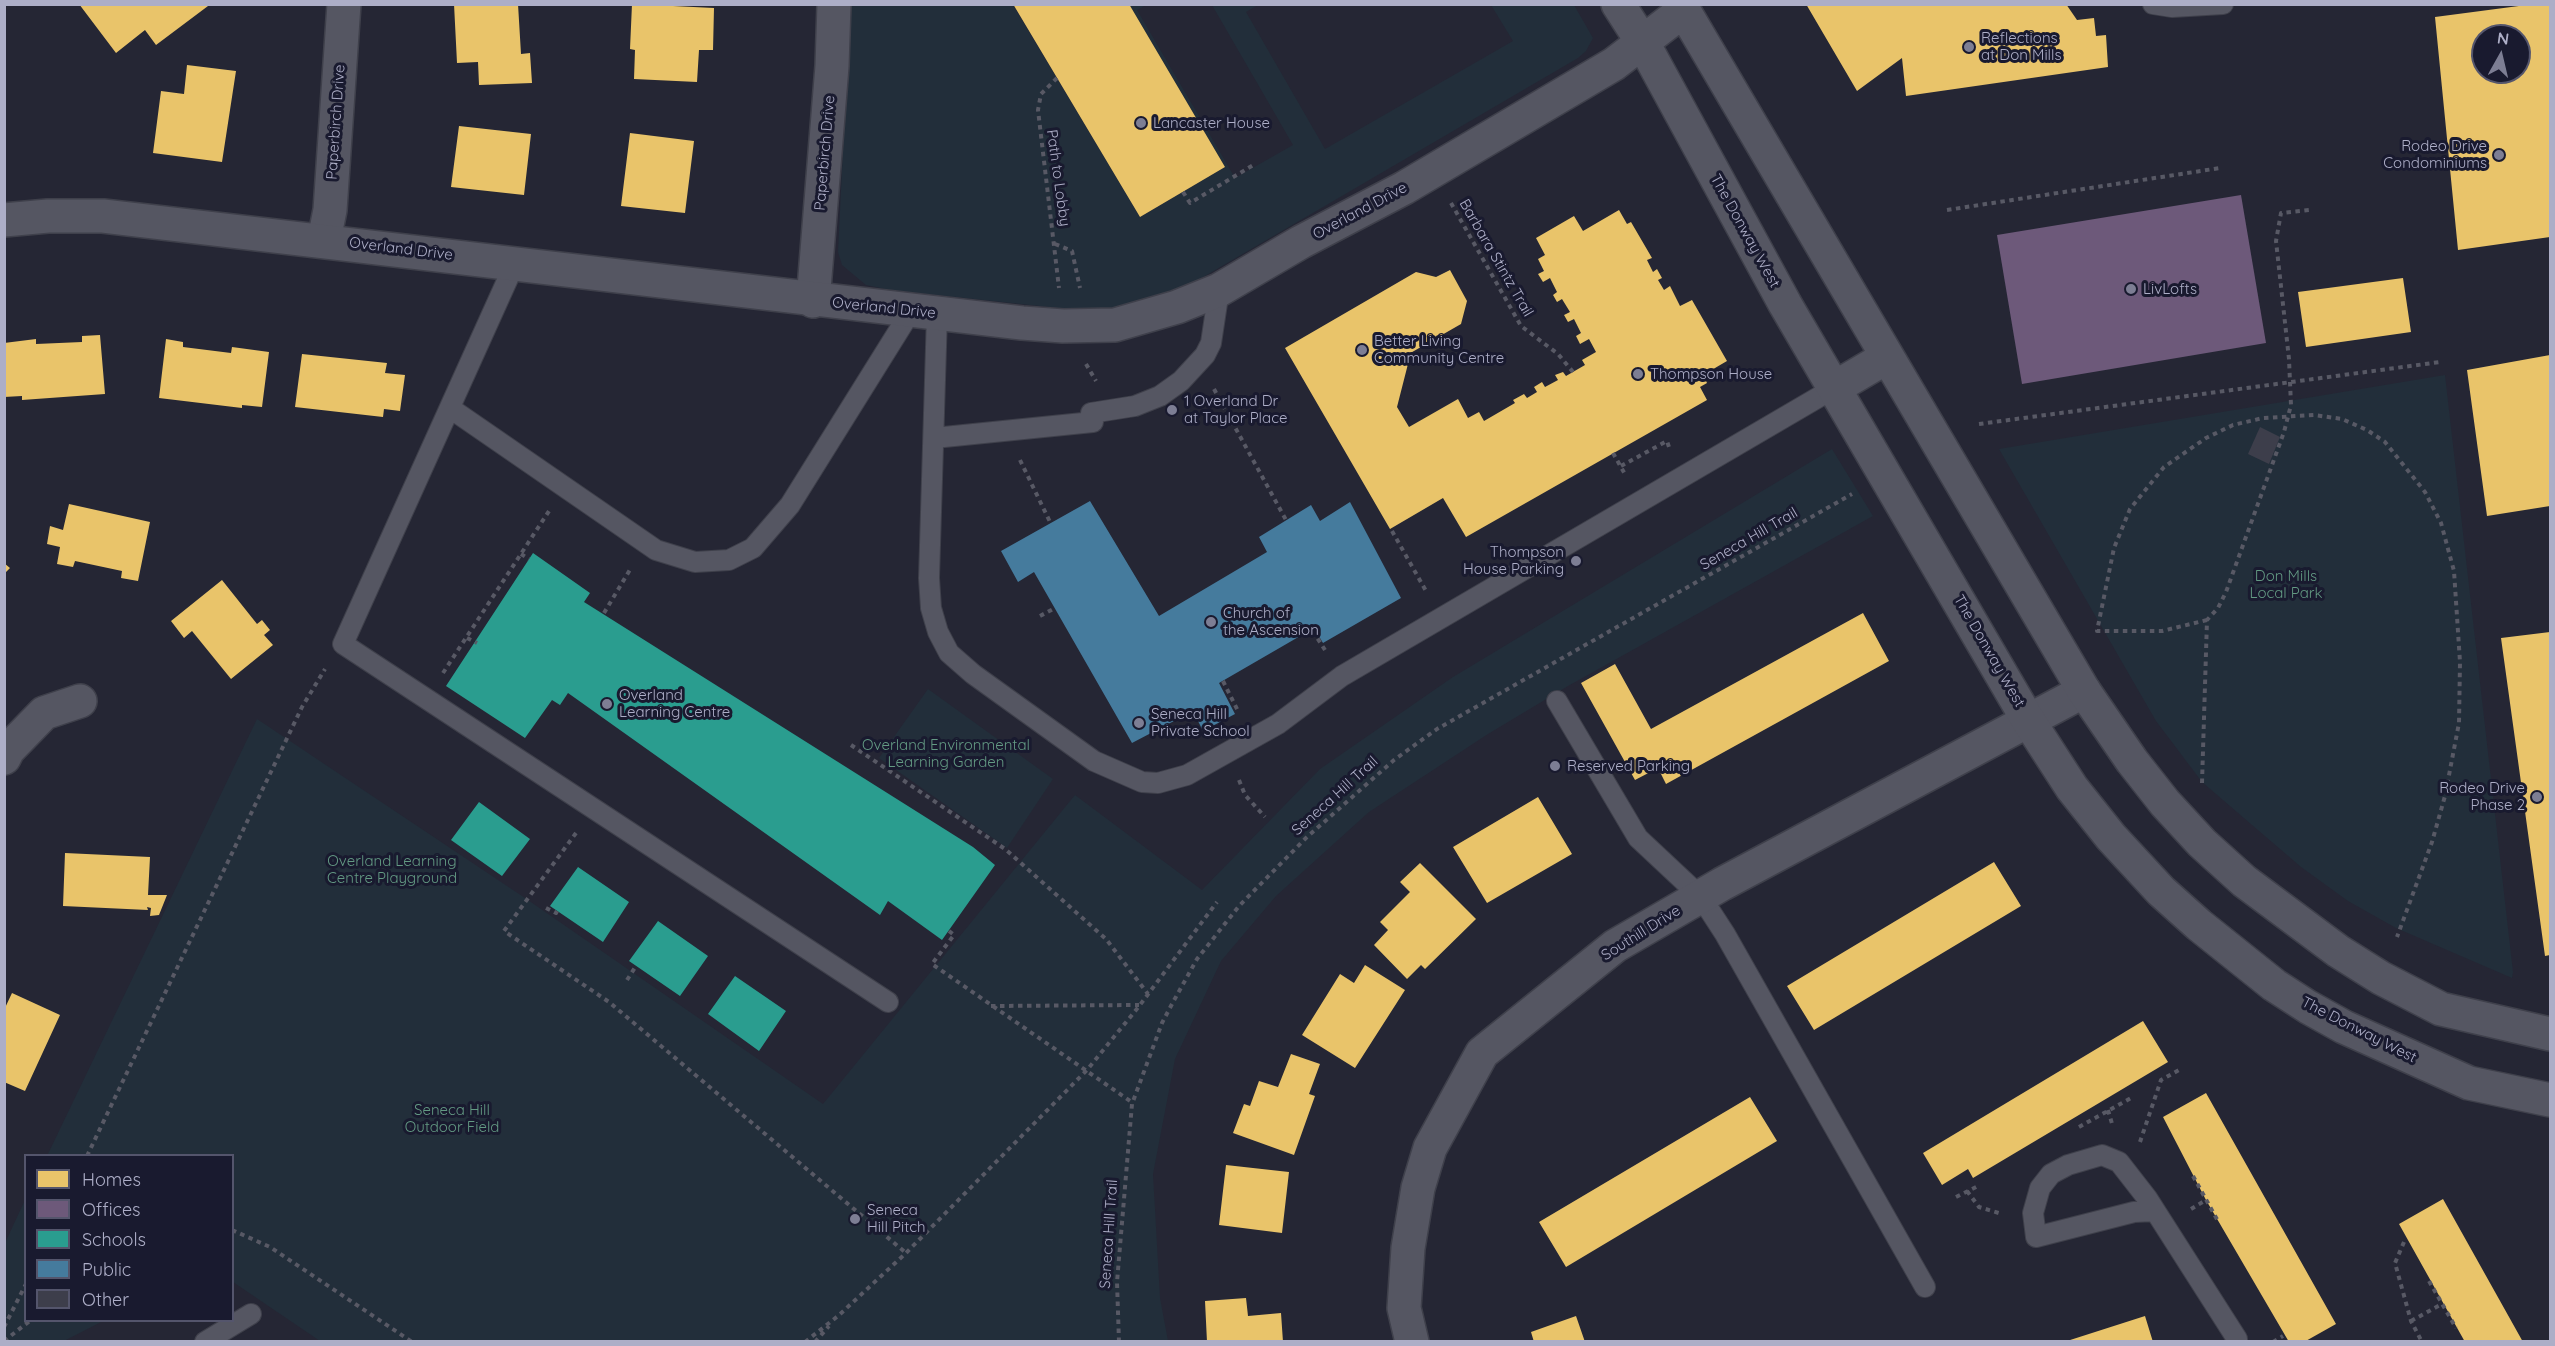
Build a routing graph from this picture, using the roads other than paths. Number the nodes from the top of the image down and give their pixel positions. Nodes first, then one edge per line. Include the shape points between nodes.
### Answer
1 (344, 4) edge
2 (834, 4) edge
3 (1618, 4) edge
4 (2153, 4) edge
5 (2223, 4) edge
6 (1684, 6) edge
7 (1643, 43) junction
8 (4, 220) edge
9 (324, 240) junction
10 (515, 263) junction
11 (1219, 290) junction
12 (813, 301) junction
13 (924, 313) junction
14 (1887, 357) junction
15 (1836, 387) junction
16 (450, 408) junction
17 (934, 438) junction
18 (2084, 691) junction
19 (80, 701) dead end
20 (1557, 701) dead end
21 (2028, 720) junction
22 (4, 758) edge
23 (1701, 897) junction
24 (888, 1002) dead end
25 (2550, 1034) edge
26 (2550, 1100) edge
27 (2155, 1211) junction
28 (1925, 1287) dead end
29 (251, 1314) dead end
30 (205, 1341) edge
31 (1412, 1341) edge
32 (2237, 1341) edge

1 - 9 street, Paperbirch Drive via 330,210
2 - 12 street, Paperbirch Drive
3 - 7 street, The Donway West
4 - 5 lane
6 - 7 street, Overland Drive
6 - 14 street
7 - 11 street, Overland Drive via 1433,172
7 - 15 street, The Donway West via 1785,304
8 - 9 street, Overland Drive via 104,216
9 - 10 street, Overland Drive
10 - 12 street, Overland Drive
10 - 16 lane
11 - 13 street, Overland Drive via 1138,320 1109,326 1063,326
11 - 17 lane via 1210,343 1200,362 1160,396 1135,406 1091,413 1093,422
12 - 13 street, Overland Drive
13 - 16 lane via 770,531 736,558 707,563 683,560 646,544
13 - 17 lane
14 - 15 street
14 - 18 street
15 - 17 lane via 1332,682 1278,724 1187,775 1158,783 1126,777 1084,754 973,674 945,646 936,626 929,589
15 - 21 street, The Donway West
16 - 24 lane via 343,644
18 - 21 street, Southill Drive
18 - 25 street via 2132,761 2202,843 2306,928 2381,978 2441,1009
19 - 22 street via 44,713
20 - 23 lane via 1638,838
21 - 23 street, Southill Drive
21 - 26 street, The Donway West via 2072,788 2161,891 2274,985 2344,1027 2469,1083
23 - 28 lane
23 - 31 street, Southill Drive via 1615,946 1482,1053 1430,1148 1418,1188 1404,1308
27 - 27 lane via 2119,1162 2102,1155 2051,1174 2040,1188 2033,1213 2036,1237 2134,1212
27 - 32 lane
29 - 30 lane

